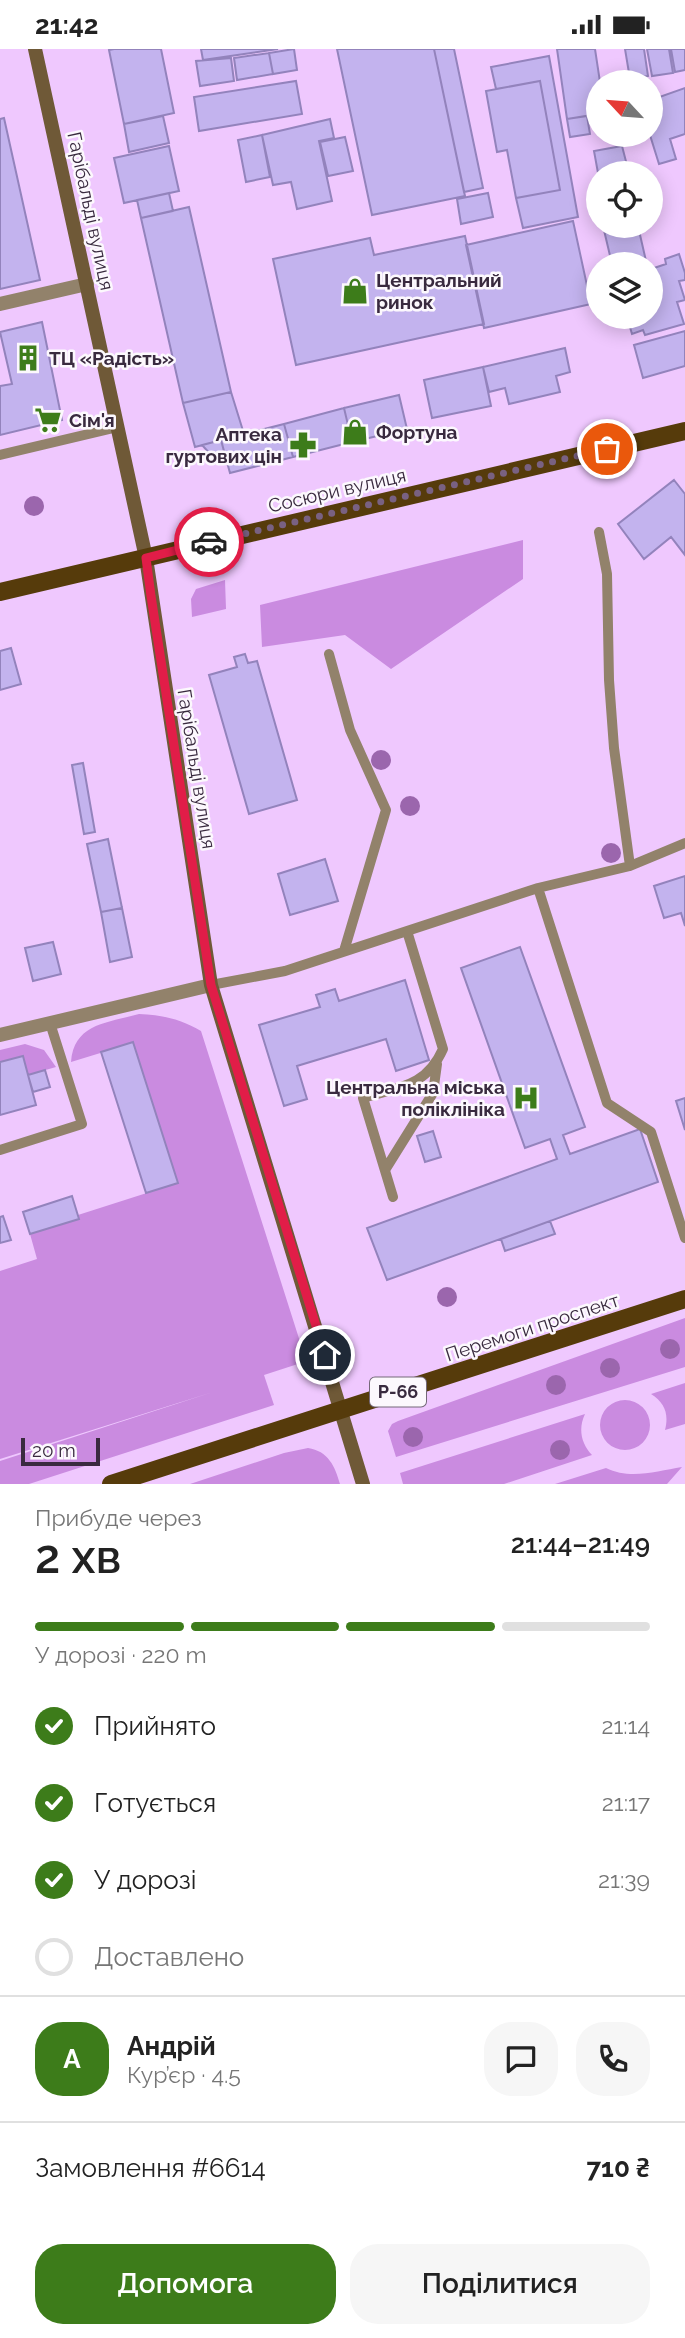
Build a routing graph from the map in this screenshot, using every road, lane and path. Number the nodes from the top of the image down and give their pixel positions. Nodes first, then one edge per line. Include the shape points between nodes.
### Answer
1 (35, 49) edge
2 (87, 284) junction
3 (0, 304) edge
4 (118, 427) junction
5 (685, 431) edge
6 (0, 455) edge
7 (599, 532) dead end
8 (146, 558) junction
9 (0, 592) edge
10 (329, 654) dead end
11 (685, 843) edge
12 (630, 866) junction
13 (538, 888) junction
14 (407, 931) junction
15 (344, 951) junction
16 (211, 985) junction
17 (50, 1023) junction
18 (0, 1035) edge
19 (438, 1062) junction
20 (0, 1150) edge
21 (385, 1170) junction
22 (393, 1197) dead end
23 (685, 1238) edge
24 (685, 1299) edge
25 (342, 1410) junction
26 (111, 1484) edge
27 (363, 1484) edge

1 - 2 main road, Гарібальді вулиця
2 - 3 street
2 - 4 main road, Гарібальді вулиця
4 - 6 lane
4 - 8 main road, Гарібальді вулиця
5 - 8 main road, Сосюри вулиця
7 - 12 lane via 607,574 614,748
8 - 9 main road, Сосюри вулиця
8 - 16 main road, Гарібальді вулиця
10 - 15 lane via 350,730 386,810
11 - 12 lane
12 - 13 lane
13 - 14 lane
13 - 23 lane via 607,1103 651,1132
14 - 15 lane
14 - 19 lane via 443,1049
15 - 16 lane via 285,971
16 - 17 street
16 - 25 main road, Гарібальді вулиця
17 - 18 street
17 - 20 lane via 82,1124
19 - 21 lane via 433,1093
19 - 21 lane via 418,1081 363,1098
21 - 22 lane
24 - 25 main road, Перемоги проспект / Р-66
25 - 26 main road, Перемоги проспект / Р-66
25 - 27 main road, Гарібальді вулиця

